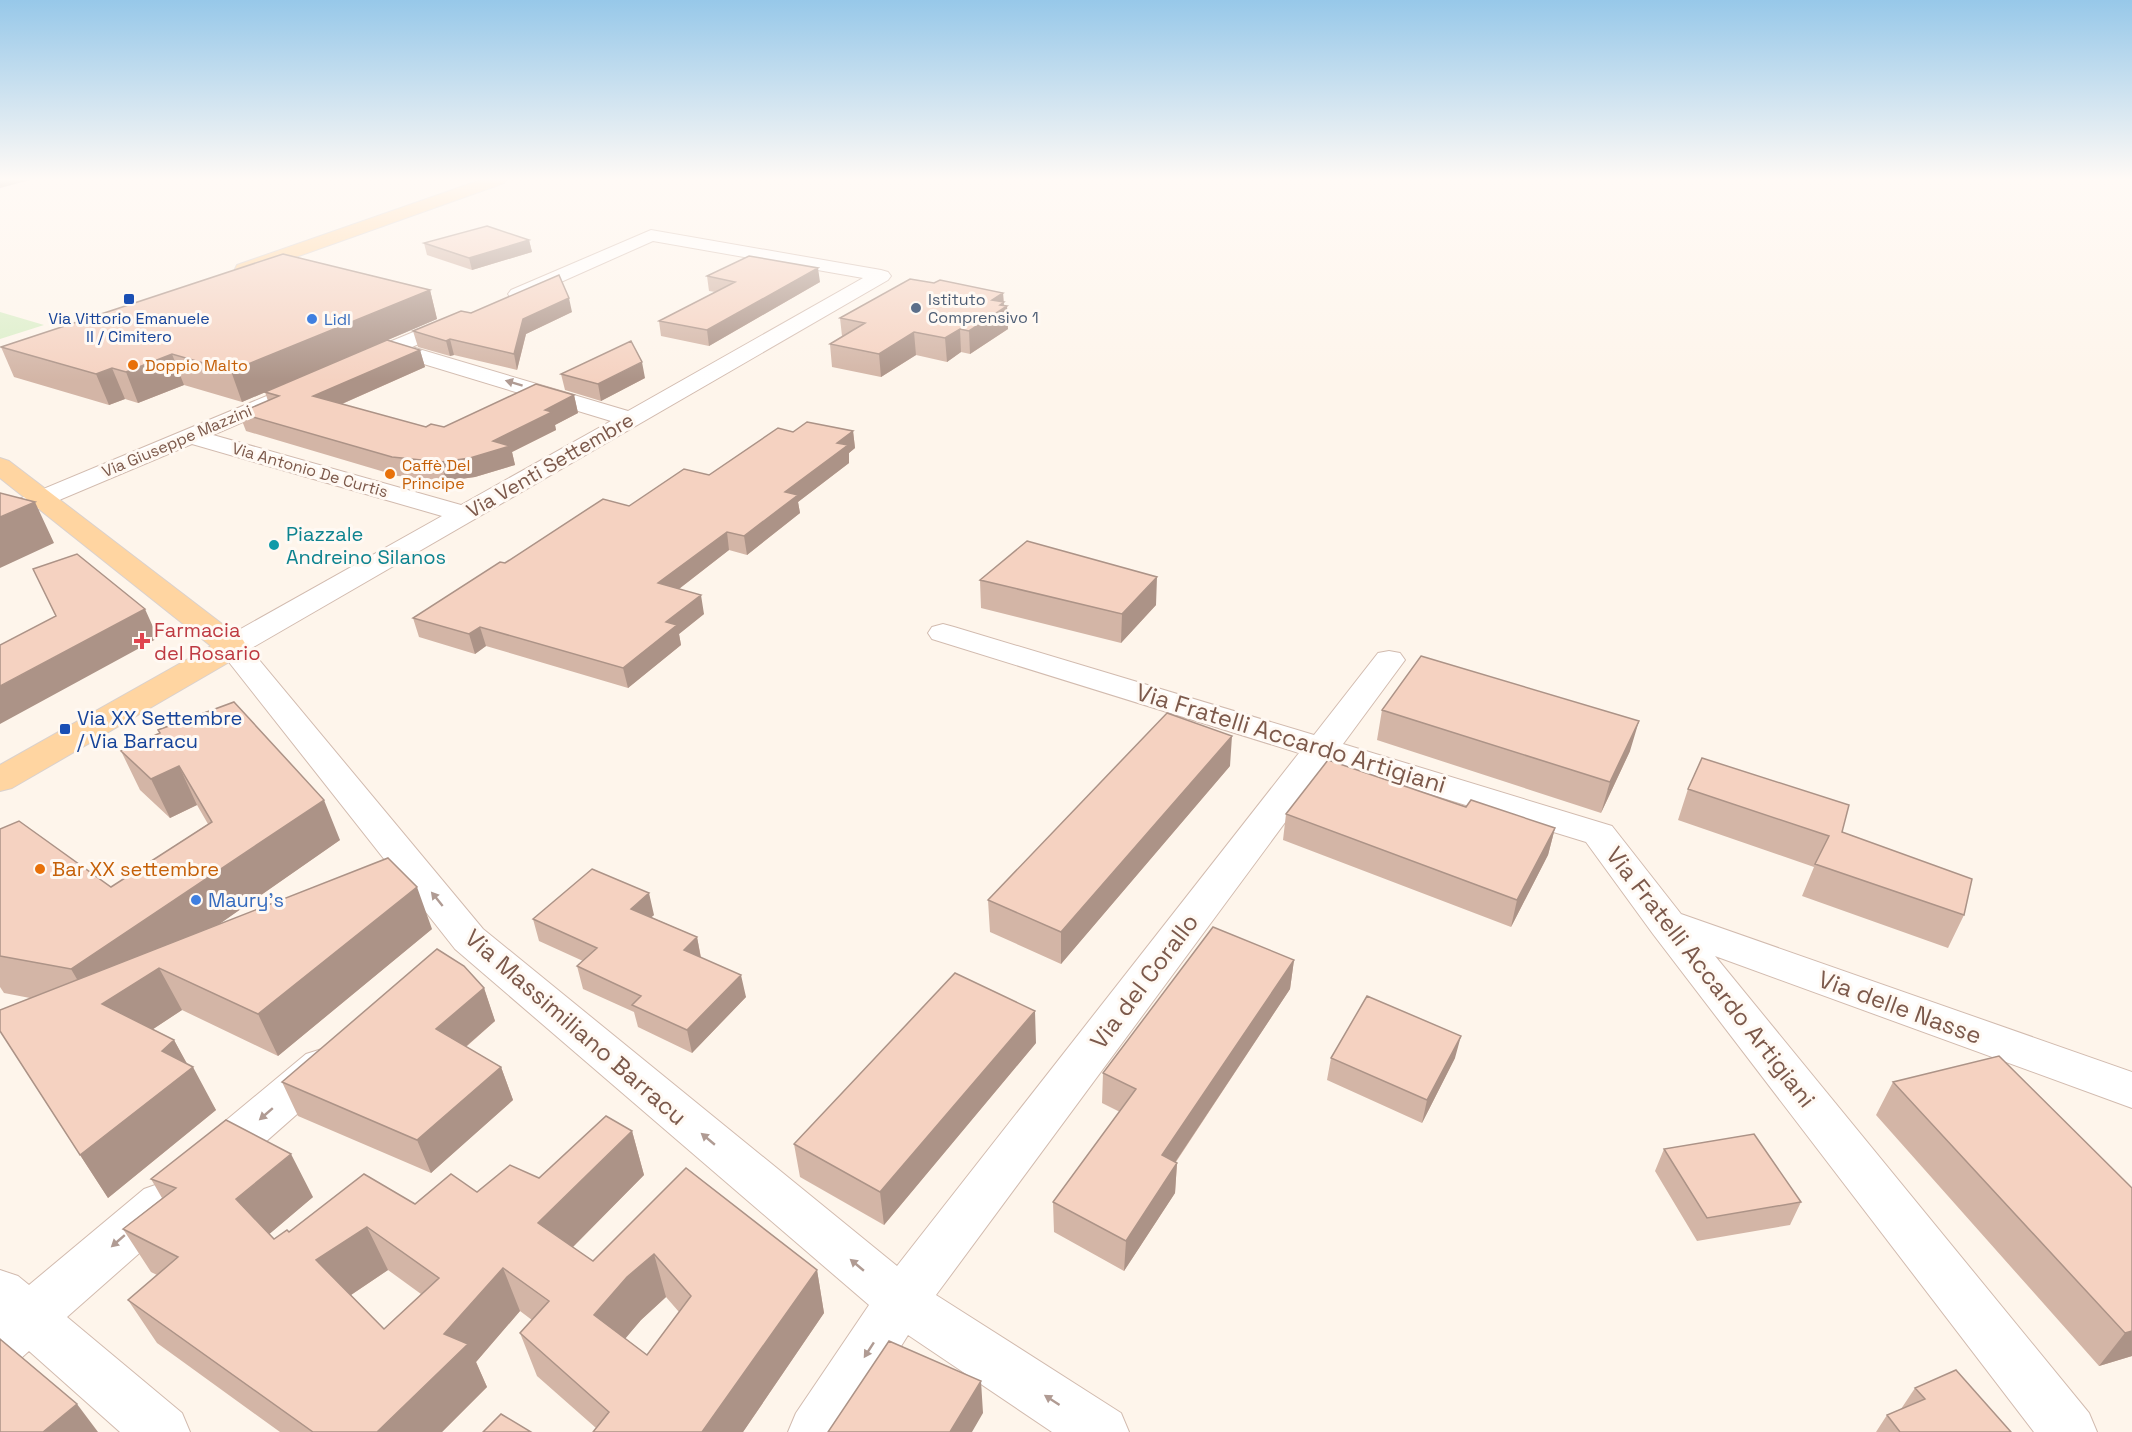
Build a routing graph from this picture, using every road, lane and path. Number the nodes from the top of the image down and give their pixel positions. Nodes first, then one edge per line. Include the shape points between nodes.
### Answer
1 (307, 247) edge
2 (624, 247) edge
3 (717, 247) edge
4 (226, 275) edge
5 (501, 301) edge
6 (480, 310) edge
7 (392, 348) junction
8 (343, 370) edge
9 (301, 388) edge
10 (630, 419) junction
11 (191, 436) junction
12 (0, 466) edge
13 (42, 498) junction
14 (464, 514) junction
15 (0, 517) edge
16 (943, 633) dead end
17 (232, 647) junction
18 (1389, 660) dead end
19 (1322, 747) junction
20 (0, 780) edge
21 (1667, 924) junction
22 (352, 1040) edge
23 (2132, 1090) edge
24 (901, 1301) junction
25 (9, 1318) edge
26 (162, 1432) edge
27 (816, 1432) edge
28 (1101, 1432) edge
29 (2069, 1432) edge

1 - 4 main road
2 - 5 street, Via Venti Settembre
3 - 10 street, Via Venti Settembre via 881,276
6 - 7 street
7 - 8 street
10 -> 7 street
9 - 11 street, Via Giuseppe Mazzini
10 - 14 street, Via Venti Settembre
11 - 13 street, Via Giuseppe Mazzini
11 - 14 street, Via Antonio De Curtis
12 - 13 main road, Via Massimiliano Barracu
13 - 15 street, Via Giuseppe Mazzini
13 - 17 main road, Via Massimiliano Barracu
14 - 17 street, Via Venti Settembre
16 - 19 street, Via Fratelli Accardo Artigiani
17 - 20 main road, Via Venti Settembre
24 -> 17 street, Via Massimiliano Barracu via 456,951
18 - 19 street, Via del Corallo
19 - 21 street, Via Fratelli Accardo Artigiani via 1599,834
19 - 24 street, Via del Corallo
21 - 23 street, Via delle Nasse
21 - 29 street, Via Fratelli Accardo Artigiani
22 -> 25 street
24 -> 27 street, Via del Corallo
28 -> 24 street, Via Massimiliano Barracu
25 - 26 street

